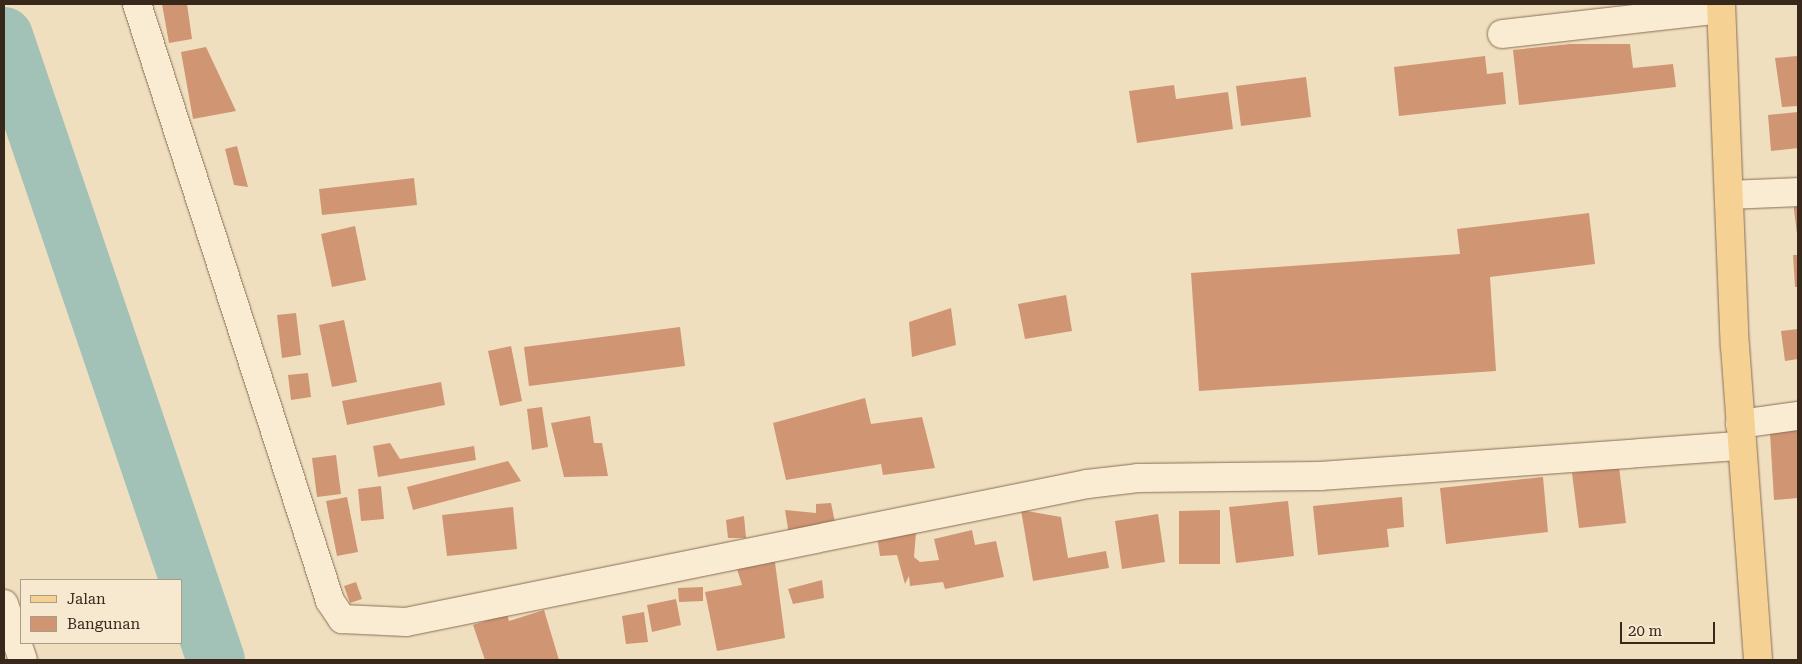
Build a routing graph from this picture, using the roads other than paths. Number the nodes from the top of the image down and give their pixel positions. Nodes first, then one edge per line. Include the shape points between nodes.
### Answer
1 (137, 4) edge
2 (1721, 7) edge
3 (1502, 34) dead end
4 (1798, 192) edge
5 (1730, 195) junction
6 (1798, 416) edge
7 (1740, 435) junction
8 (4, 604) edge
9 (23, 660) edge
10 (1758, 660) edge

1 - 7 street via 330,601 342,619 406,622 1096,483 1138,478 1320,476
2 - 3 street
2 - 5 main road
4 - 5 street
5 - 7 main road
6 - 7 street
7 - 10 main road
8 - 9 street

